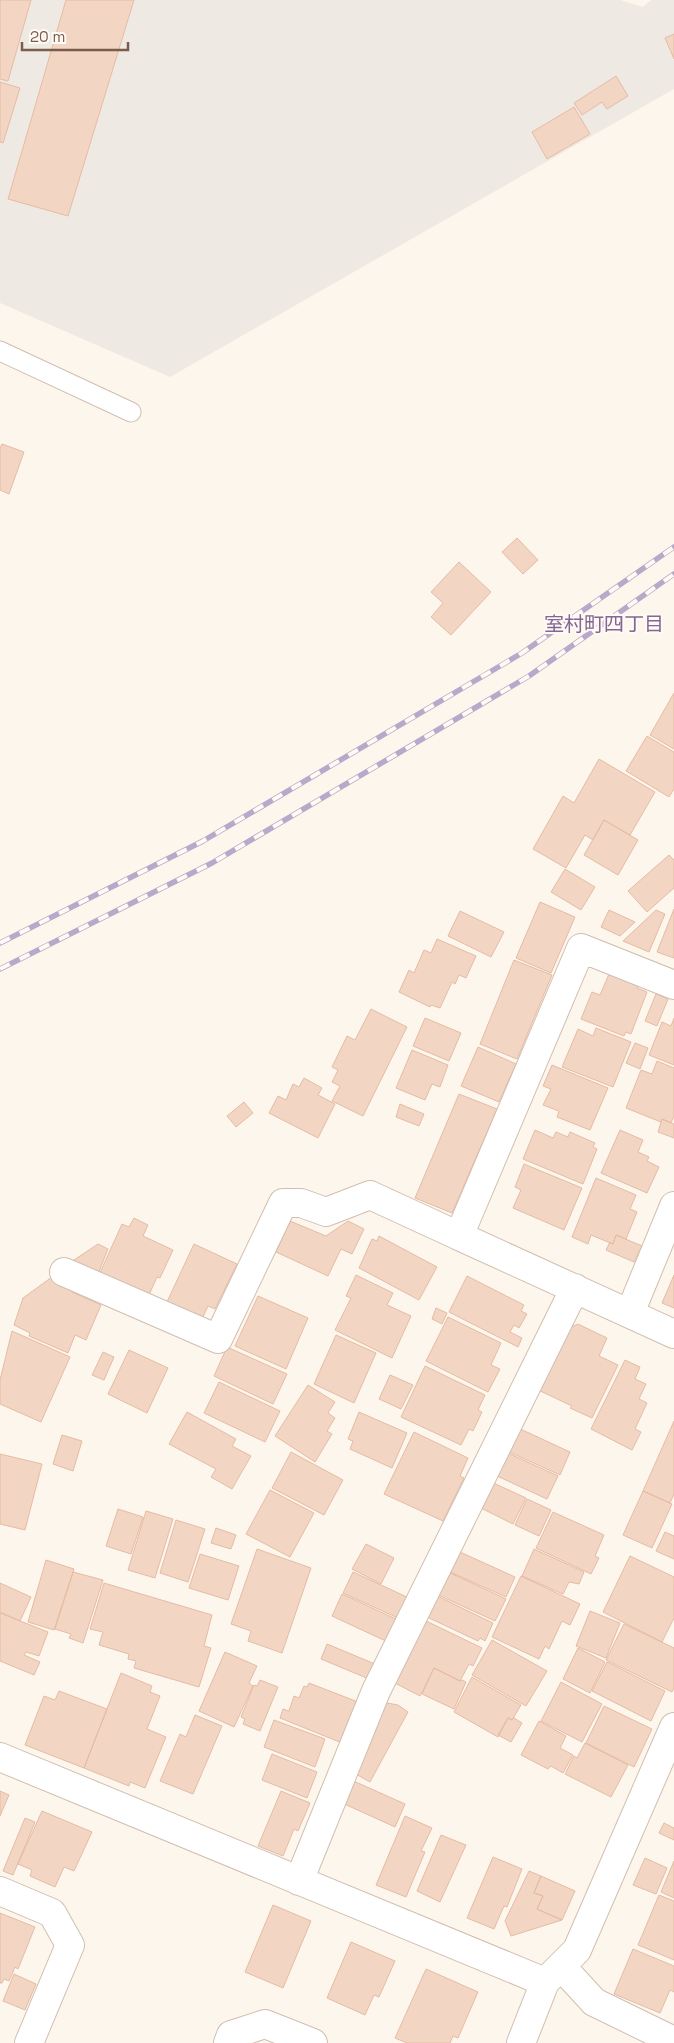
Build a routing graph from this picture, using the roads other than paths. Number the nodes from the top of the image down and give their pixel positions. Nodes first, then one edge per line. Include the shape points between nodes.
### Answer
1 (0, 351) edge
2 (131, 412) dead end
3 (674, 985) edge
4 (674, 1206) edge
5 (459, 1236) junction
6 (64, 1272) dead end
7 (575, 1288) junction
8 (630, 1313) junction
9 (674, 1334) edge
10 (674, 1727) edge
11 (0, 1757) edge
12 (299, 1881) junction
13 (0, 1891) edge
14 (553, 1974) junction
15 (674, 2041) edge
16 (29, 2043) edge
17 (228, 2043) edge
18 (313, 2043) edge
19 (521, 2043) edge

1 - 2 lane
3 - 5 street via 581,948
4 - 8 street
5 - 6 street via 370,1195 326,1212 301,1203 283,1203 218,1339
5 - 7 street
7 - 8 street
7 - 12 street via 376,1691
8 - 9 street
10 - 14 street via 577,1950
11 - 12 street
12 - 14 street
13 - 16 street via 52,1912 70,1945
14 - 15 street via 594,2002
14 - 19 street
17 - 18 street via 231,2035 265,2024

